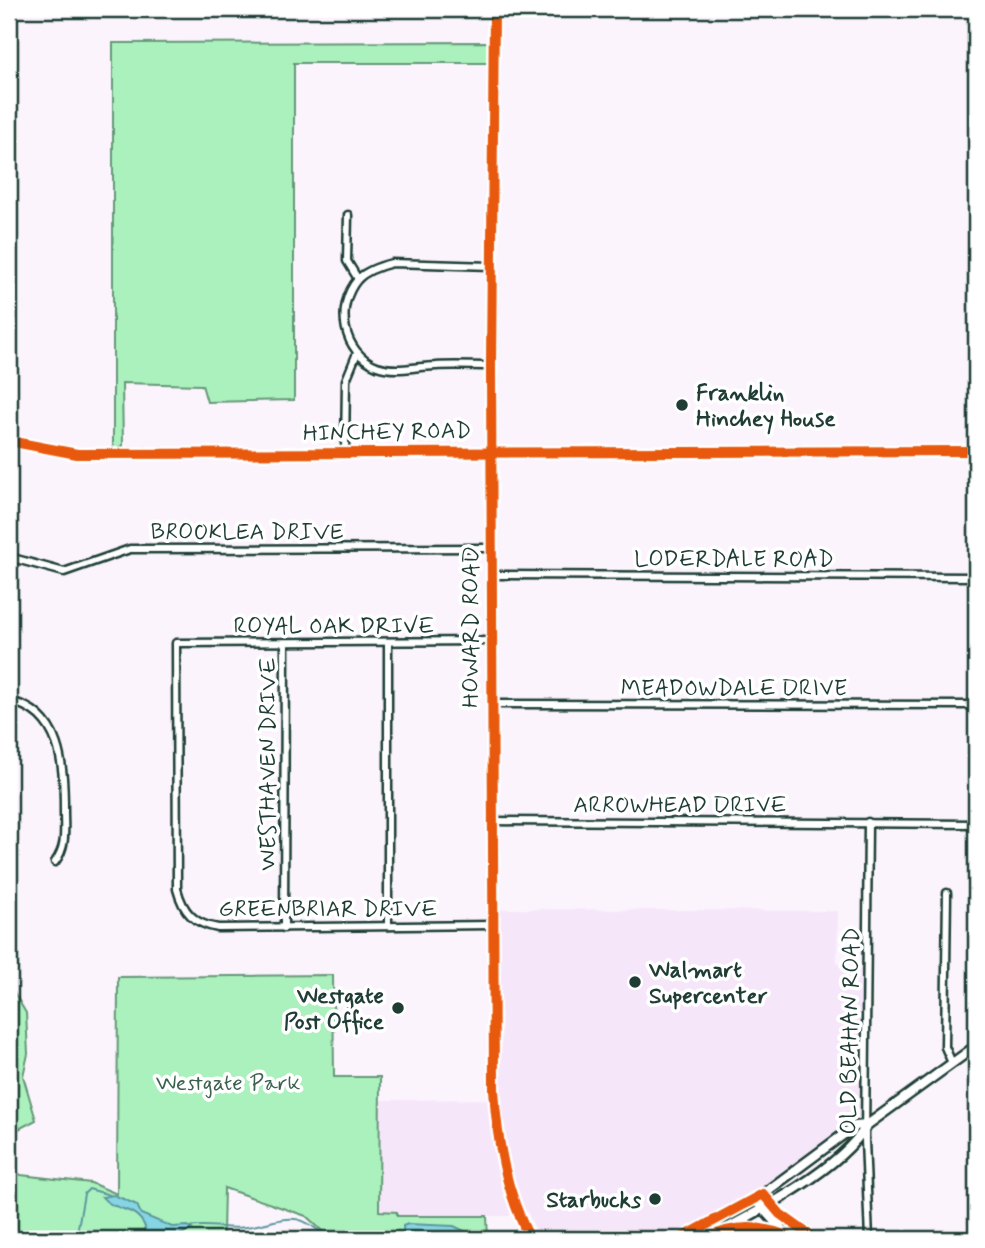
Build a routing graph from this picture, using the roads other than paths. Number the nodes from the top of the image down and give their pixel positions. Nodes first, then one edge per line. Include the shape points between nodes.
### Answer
1 (494, 9) edge
2 (348, 215) dead end
3 (491, 266) junction
4 (358, 279) junction
5 (357, 354) junction
6 (491, 366) junction
7 (9, 441) edge
8 (491, 451) junction
9 (345, 452) junction
10 (976, 452) edge
11 (491, 548) junction
12 (9, 557) edge
13 (491, 575) junction
14 (976, 577) edge
15 (491, 641) junction
16 (388, 642) junction
17 (176, 643) joint
18 (285, 643) junction
19 (9, 701) edge
20 (491, 704) junction
21 (976, 705) edge
22 (492, 821) junction
23 (868, 822) junction
24 (976, 824) edge
25 (55, 862) dead end
26 (947, 893) dead end
27 (493, 925) junction
28 (388, 926) junction
29 (284, 928) junction
30 (976, 1046) edge
31 (952, 1063) junction
32 (867, 1125) junction
33 (763, 1194) junction
34 (754, 1199) junction
35 (770, 1205) junction
36 (762, 1210) junction
37 (722, 1231) junction
38 (530, 1239) edge
39 (680, 1239) edge
40 (706, 1239) edge
41 (792, 1239) edge
42 (815, 1239) edge
43 (869, 1239) edge

1 - 3 main road, HOWARD ROAD
2 - 4 street via 347,261
3 - 4 street via 392,263
3 - 6 main road, HOWARD ROAD
4 - 5 street via 344,321
5 - 6 street via 392,369
5 - 9 street via 346,380
6 - 8 main road, HOWARD ROAD
7 - 9 street, HINCHEY ROAD via 78,454
8 - 9 street, HINCHEY ROAD
8 - 10 street, HINCHEY ROAD
8 - 11 main road, HOWARD ROAD
11 - 12 street, BROOKLEA DRIVE via 130,549 64,572
11 - 13 main road, HOWARD ROAD
13 - 14 street, LODERDALE ROAD
13 - 15 main road, HOWARD ROAD
15 - 16 street, ROYAL OAK DRIVE
15 - 20 main road, HOWARD ROAD
16 - 18 street, ROYAL OAK DRIVE
16 - 28 street
17 - 18 street, ROYAL OAK DRIVE
17 - 29 street, GREENBRIAR DRIVE via 180,903 186,913 206,926
18 - 29 street, WESTHAVEN DRIVE
19 - 25 street via 35,712 57,742 64,776 64,850
20 - 21 street, MEADOWDALE DRIVE
20 - 22 main road, HOWARD ROAD
22 - 23 street, ARROWHEAD DRIVE
22 - 27 main road, HOWARD ROAD
23 - 24 street, ARROWHEAD DRIVE
23 - 32 street, OLD BEAHAN ROAD
26 - 31 street via 945,1047
27 - 28 street, GREENBRIAR DRIVE
27 - 38 main road, HOWARD ROAD via 499,1148 513,1200
28 - 29 street, GREENBRIAR DRIVE
30 - 31 main road
31 - 32 main road
32 - 33 main road via 855,1126
32 - 35 main road via 857,1141
32 - 43 street, OLD BEAHAN ROAD
33 - 34 main road
33 - 35 main road
34 - 36 main road
34 - 39 main road
35 - 36 main road
35 - 42 main road
36 - 37 main road
36 - 41 main road
37 - 40 main road
37 - 41 main road via 757,1228

